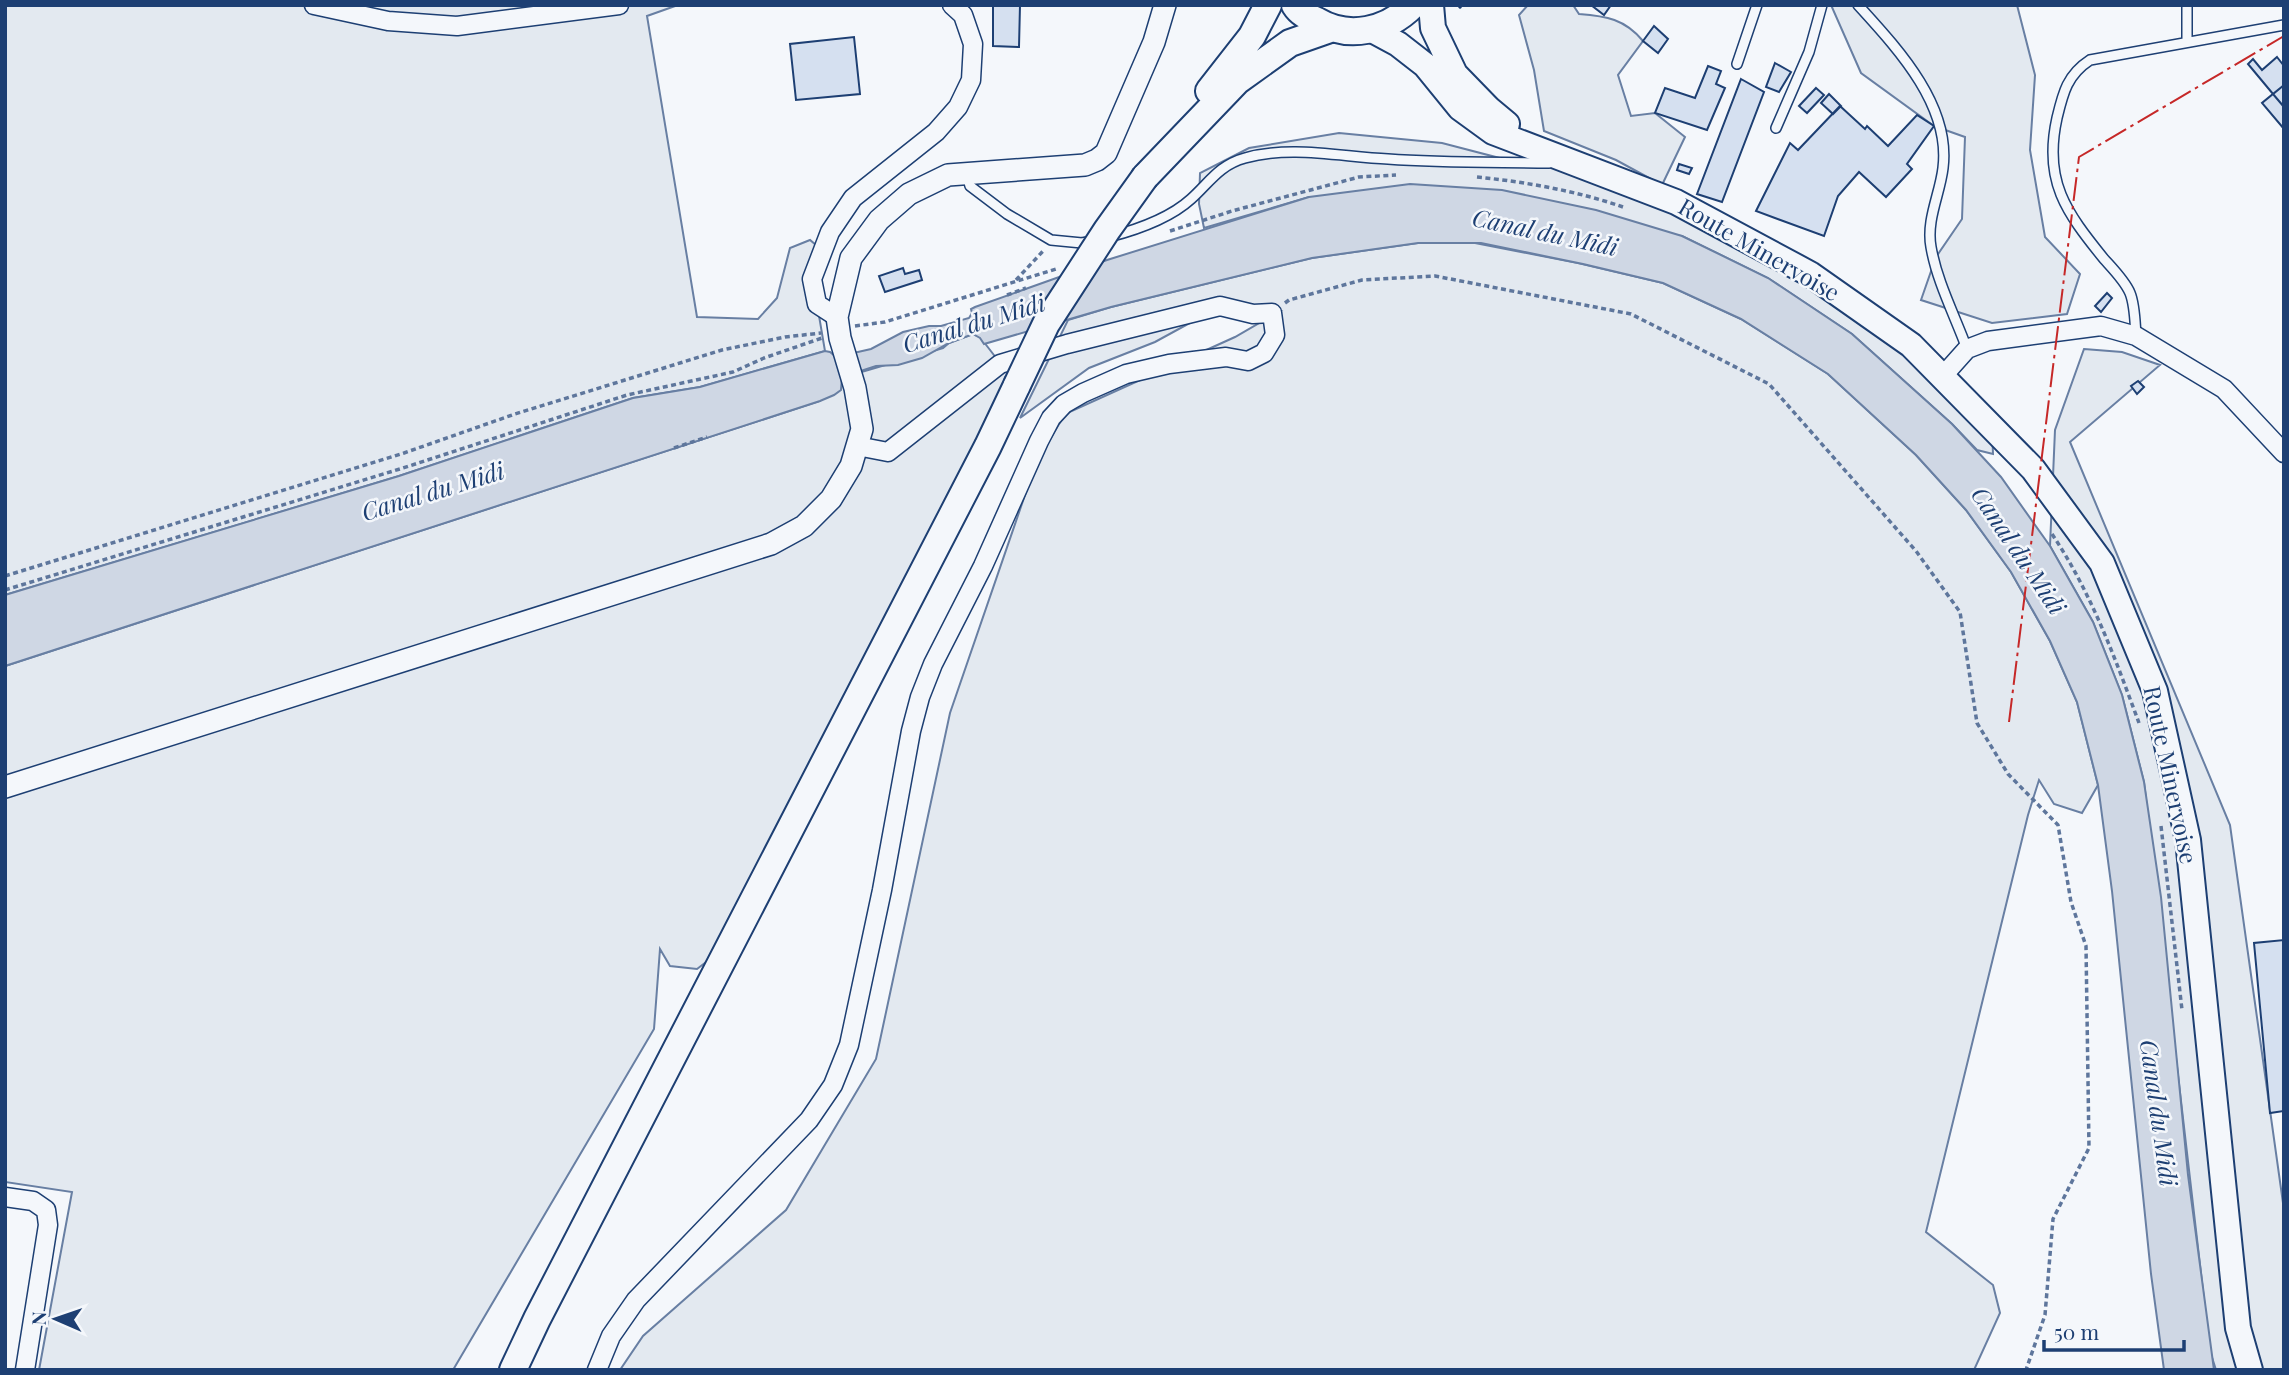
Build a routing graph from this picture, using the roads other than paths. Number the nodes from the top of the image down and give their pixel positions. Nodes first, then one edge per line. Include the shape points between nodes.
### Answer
1 (314, 5) edge
2 (619, 5) edge
3 (952, 5) edge
4 (1165, 5) edge
5 (1268, 5) edge
6 (1295, 5) edge
7 (1413, 5) edge
8 (1432, 5) edge
9 (1757, 5) edge
10 (1822, 5) edge
11 (1858, 5) edge
12 (2187, 5) edge
13 (2284, 25) edge
14 (1330, 29) junction
15 (1372, 30) junction
16 (2187, 42) junction
17 (1737, 64) dead end
18 (1776, 128) dead end
19 (1179, 140) junction
20 (1537, 149) junction
21 (1575, 163) junction
22 (967, 174) junction
23 (839, 329) junction
24 (2136, 335) junction
25 (1967, 348) junction
26 (1942, 377) junction
27 (857, 446) junction
28 (2284, 453) edge
29 (5, 787) edge
30 (5, 1197) edge
31 (25, 1370) edge
32 (513, 1370) edge
33 (597, 1370) edge
34 (2250, 1370) edge

1 - 2 street via 388,21 457,26
3 - 23 street via 962,15 973,44 971,80 958,107 936,132 853,198 830,232 812,279 817,304
4 - 22 street via 1106,153 1085,165
5 - 19 main road via 1252,36 1200,101
6 - 14 main road
7 - 15 main road
8 - 20 main road via 1433,28 1455,74
9 - 17 lane
10 - 18 lane via 1810,52
11 - 25 lane via 1913,72 1934,110 1942,137 1943,167 1932,211 1930,245
12 - 16 lane
13 - 16 lane
14 - 15 main road
14 - 19 main road via 1290,43 1237,81
15 - 20 main road, Route Minervoise via 1425,65 1460,108 1493,132
16 - 24 lane via 2090,60 2076,69 2063,95 2055,129 2052,165 2061,198 2130,293
19 - 32 main road, bridge via 1145,177 1046,324 988,446
20 - 21 main road, Route Minervoise
21 - 22 lane via 1388,159 1299,151 1244,158 1214,174 1190,200 1136,230 1082,243 1051,240 1007,214 970,186
21 - 26 main road, Route Minervoise via 1676,202 1811,274 1911,345
22 - 23 street via 948,175 909,194 879,220 851,258
23 - 27 street via 862,429
24 - 25 street via 2101,326 1987,341
24 - 28 street via 2224,389
25 - 26 street
26 - 34 main road, Route Minervoise via 2032,469 2102,563 2155,691 2188,840 2238,1328
27 - 29 street via 831,499 804,526 771,544
27 - 33 street via 888,452 1000,364 1220,306 1253,314 1272,313 1275,335 1264,353 1248,361 1226,357 1126,374 1064,404 1051,418 920,697 849,1045 833,1085 809,1120 636,1300 611,1336
30 - 31 street via 33,1201 46,1210 48,1225

